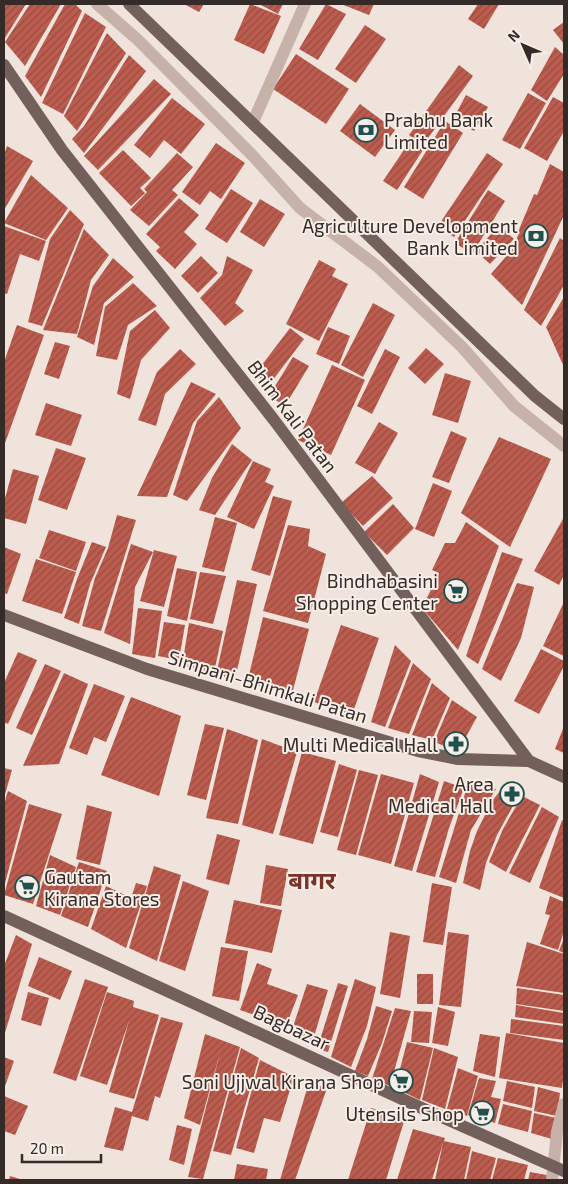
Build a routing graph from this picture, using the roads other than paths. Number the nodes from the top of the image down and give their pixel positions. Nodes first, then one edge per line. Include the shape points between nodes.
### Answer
1 (97, 4) edge
2 (129, 4) edge
3 (305, 4) edge
4 (4, 65) edge
5 (253, 122) junction
6 (564, 419) edge
7 (564, 446) edge
8 (4, 615) edge
9 (529, 761) junction
10 (564, 777) edge
11 (4, 916) edge
12 (564, 1104) edge
13 (559, 1169) edge
14 (552, 1180) edge

1 - 7 street via 253,156 300,208 378,268 462,347 514,406
2 - 5 main road
3 - 5 street
4 - 9 main road, Bhim Kali Patan via 62,150 274,420
5 - 6 main road via 535,396
8 - 9 main road, Simpani-Bhimkali Patan via 147,669 394,744 458,759
9 - 10 main road, Bhim Kali Patan
11 - 13 main road, Bagbazar
12 - 13 street via 557,1132
13 - 14 street

